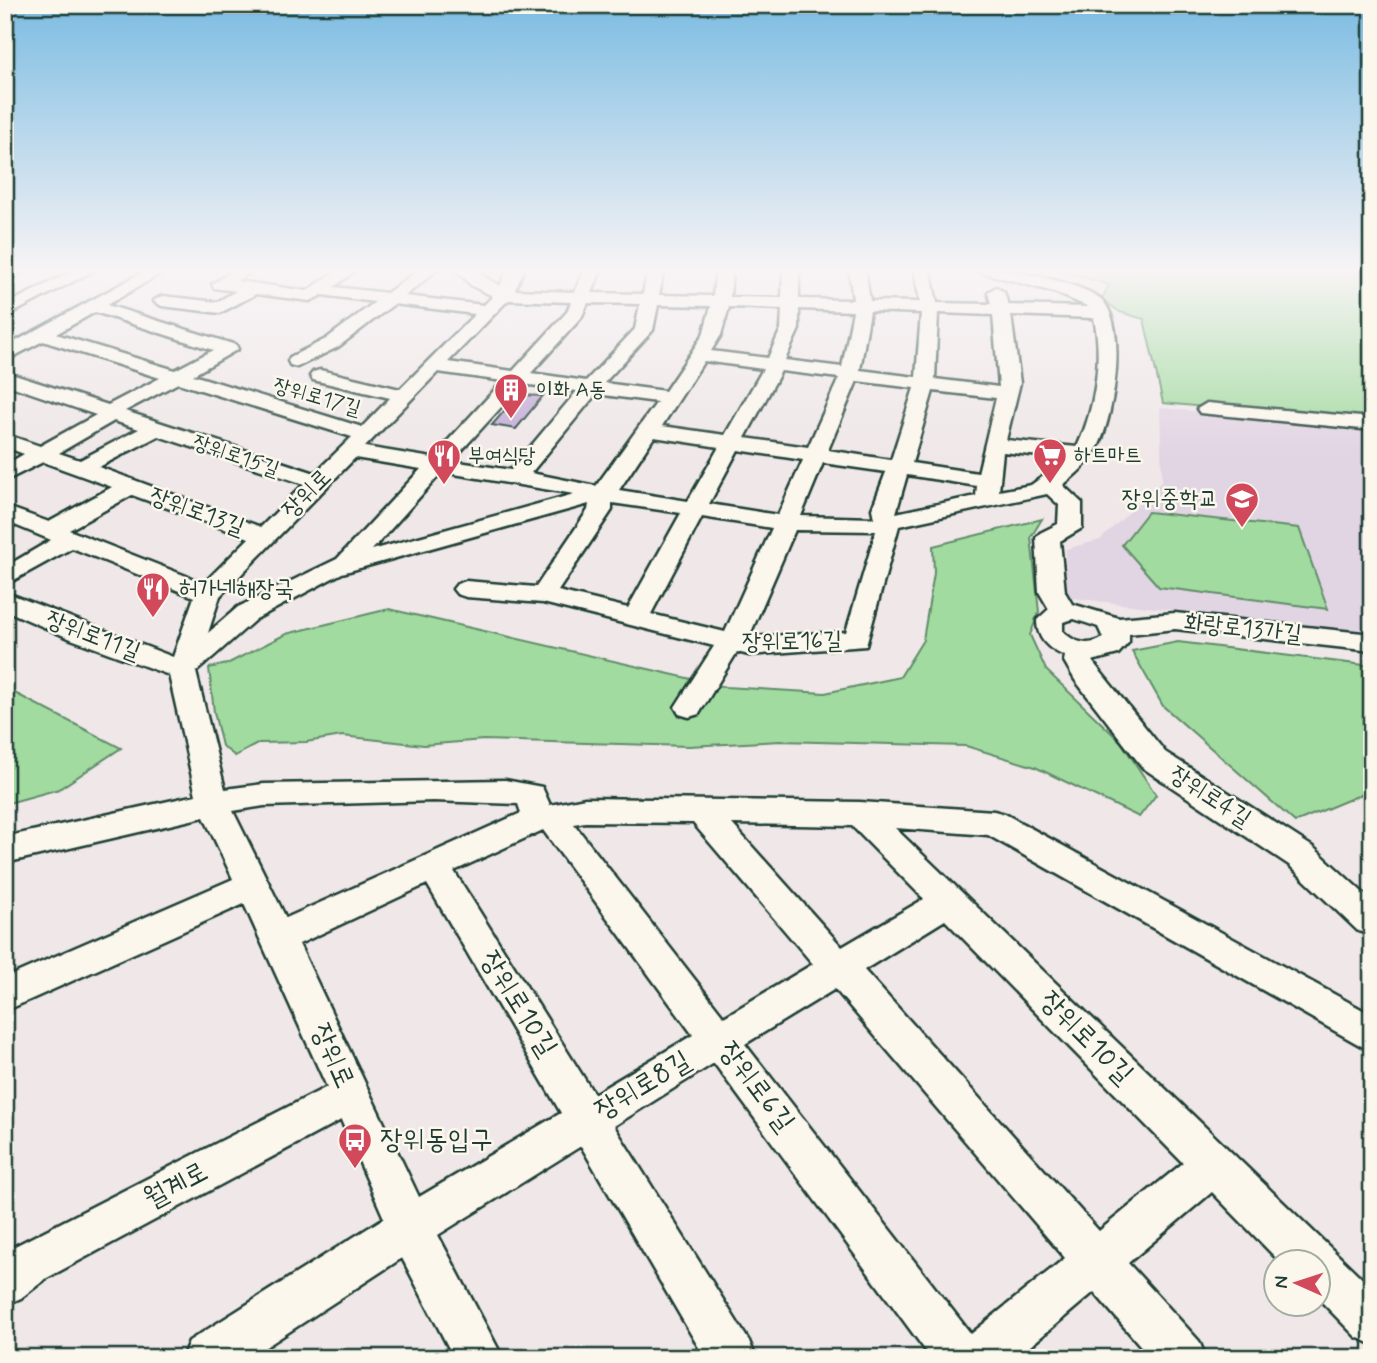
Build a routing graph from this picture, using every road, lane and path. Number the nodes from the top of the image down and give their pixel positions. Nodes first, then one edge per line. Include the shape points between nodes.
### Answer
1 (45, 333) edge
2 (177, 333) edge
3 (346, 333) edge
4 (468, 333) edge
5 (558, 333) edge
6 (642, 333) edge
7 (713, 333) edge
8 (789, 333) edge
9 (857, 333) edge
10 (933, 333) edge
11 (1004, 333) edge
12 (1104, 333) edge
13 (41, 335) junction
14 (5, 355) edge
15 (699, 355) junction
16 (297, 361) dead end
17 (772, 364) junction
18 (436, 366) junction
19 (850, 375) junction
20 (320, 376) dead end
21 (518, 376) junction
22 (174, 377) junction
23 (5, 379) edge
24 (926, 384) junction
25 (591, 387) junction
26 (1008, 394) junction
27 (406, 396) junction
28 (670, 398) junction
29 (1207, 409) dead end
30 (109, 413) junction
31 (1372, 425) edge
32 (155, 429) junction
33 (649, 430) junction
34 (367, 435) junction
35 (5, 440) edge
36 (731, 443) junction
37 (995, 445) junction
38 (350, 451) junction
39 (1082, 454) junction
40 (40, 455) junction
41 (816, 456) junction
42 (439, 465) junction
43 (899, 468) junction
44 (79, 469) junction
45 (5, 474) edge
46 (516, 477) junction
47 (318, 482) junction
48 (1050, 485) junction
49 (129, 487) junction
50 (988, 491) junction
51 (601, 494) junction
52 (696, 507) junction
53 (5, 513) edge
54 (885, 522) junction
55 (786, 523) junction
56 (60, 535) junction
57 (265, 536) junction
58 (345, 565) junction
59 (5, 578) edge
60 (466, 589) dead end
61 (208, 594) junction
62 (543, 595) junction
63 (5, 600) edge
64 (1064, 612) junction
65 (635, 618) junction
66 (1114, 627) junction
67 (729, 643) junction
68 (1372, 643) edge
69 (1079, 651) junction
70 (182, 670) junction
71 (689, 707) dead end
72 (213, 803) junction
73 (702, 812) junction
74 (860, 814) junction
75 (545, 818) junction
76 (5, 850) edge
77 (433, 866) junction
78 (253, 885) junction
79 (948, 901) junction
80 (1370, 921) edge
81 (278, 937) junction
82 (840, 967) junction
83 (5, 995) edge
84 (1372, 1035) edge
85 (720, 1039) junction
86 (350, 1095) junction
87 (589, 1119) junction
88 (1214, 1164) junction
89 (410, 1227) junction
90 (1298, 1248) edge
91 (1096, 1261) junction
92 (1332, 1281) edge
93 (5, 1282) edge
94 (1372, 1321) edge
95 (206, 1358) edge
96 (479, 1358) edge
97 (732, 1358) edge
98 (960, 1358) edge
99 (979, 1358) edge
100 (1182, 1358) edge

1 - 13 street
2 - 22 street via 229,349
3 - 16 street
4 - 18 street, 장위로
5 - 21 street
6 - 25 street
7 - 15 street
8 - 17 street
9 - 19 street, 장위로16길
10 - 24 street, 장위로16길
11 - 26 street
12 - 39 street via 1103,387 1096,425
13 - 14 street
13 - 22 street, 장위로17길
15 - 17 street
15 - 28 street
17 - 19 street
17 - 36 street
18 - 21 street
18 - 27 street, 장위로
19 - 24 street
19 - 41 street, 장위로16길
20 - 27 street
21 - 25 street
21 - 42 street
22 - 30 street
22 - 34 street, 장위로17길
23 - 30 street, 장위로15길
24 - 26 street
24 - 43 street, 장위로16길
25 - 28 street
25 - 46 street
26 - 37 street
27 - 34 street, 장위로
28 - 33 street
29 - 31 street
30 - 32 street, 장위로15길
30 - 40 street
32 - 44 street
32 - 47 street, 장위로15길
33 - 36 street
33 - 51 street
34 - 38 street, 장위로
35 - 40 street, 장위로13길
36 - 41 street
36 - 52 street
37 - 39 street
37 - 50 street
38 - 42 street
38 - 47 street, 장위로
39 - 48 street
40 - 44 street, 장위로13길
40 - 45 street
41 - 43 street
41 - 55 street, 장위로16길
42 - 46 street
42 - 58 street
43 - 50 street
43 - 54 street, 장위로16길 via 884,509
44 - 49 street, 장위로13길
46 - 51 street
47 - 57 street, 장위로
48 - 50 street via 1038,491
48 - 64 street via 1071,503 1070,528 1048,538 1052,592
49 - 56 street, 장위로13길
49 - 57 street, 장위로13길
50 - 54 street
51 - 52 street
51 - 58 street
51 - 62 street via 600,510
52 - 55 street
52 - 65 street
53 - 56 street
54 - 55 street via 868,526
54 - 67 street, 장위로16길 via 888,531 857,640
55 - 67 street, 장위로16길 via 739,633
56 - 59 street
56 - 61 street
57 - 61 street, 장위로
58 - 70 street via 306,580 247,613
60 - 62 street, 장위로16길
61 - 70 street, 장위로
62 - 65 street, 장위로16길
63 - 70 street, 장위로11길
64 - 66 street via 1098,615
64 - 69 street via 1050,620 1051,634
65 - 67 street, 장위로16길
66 - 68 street, 화랑로13가길 via 1175,621
66 - 69 street via 1116,642 1111,647
67 - 71 street
69 - 80 street, 장위로4길 via 1085,674 1154,760 1301,856
70 - 72 street, 장위로
72 - 75 street via 305,793 505,791 531,795
72 - 76 street
72 - 78 street, 장위로
73 - 74 street
73 - 75 street via 585,810
73 - 82 street
74 - 79 street, 장위로10길
74 - 84 street via 994,823
75 - 77 street
75 - 85 street, 장위로6길
77 - 81 street
77 - 87 street, 장위로10길
78 - 81 street, 장위로
78 - 83 street
79 - 82 street, 장위로8길
79 - 88 street, 장위로10길
81 - 86 street, 장위로
82 - 85 street, 장위로8길
82 - 91 street
85 - 87 street, 장위로8길
85 - 98 street, 장위로6길
86 - 89 street, 장위로
86 - 93 street, 월계로 via 31,1262
87 - 89 street, 장위로8길
87 - 97 street, 장위로10길
88 - 90 street, 장위로10길
88 - 91 street
89 - 95 street
89 - 96 street, 장위로
91 - 99 street
91 - 100 street
92 - 94 street

